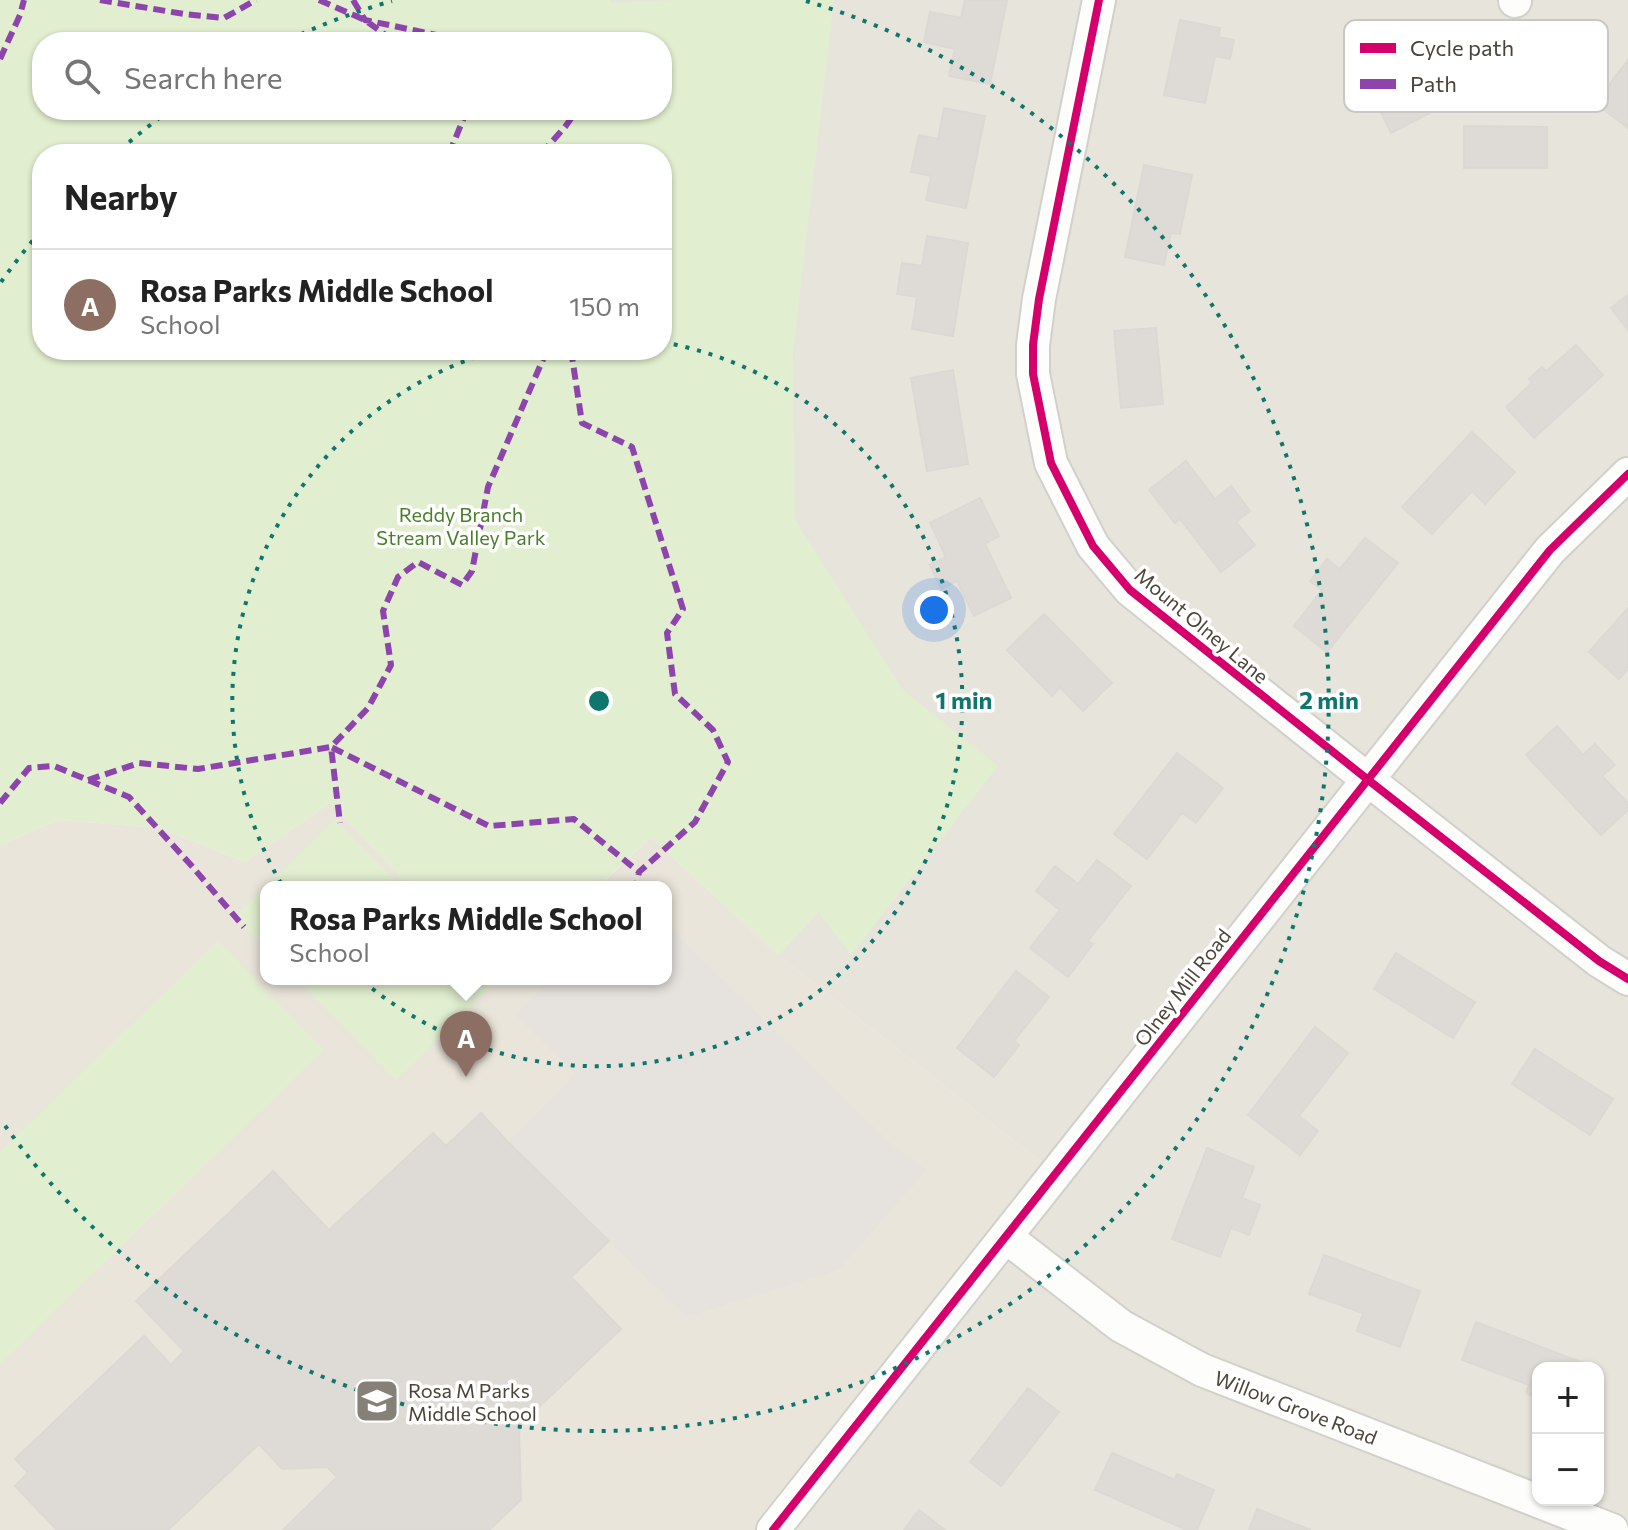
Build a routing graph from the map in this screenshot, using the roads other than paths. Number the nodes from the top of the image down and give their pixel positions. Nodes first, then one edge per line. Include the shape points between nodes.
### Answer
1 (1099, 0) edge
2 (1628, 474) edge
3 (1367, 779) junction
4 (1628, 979) edge
5 (1006, 1237) junction
6 (773, 1530) edge
7 (1612, 1530) edge

1 - 3 street, Mount Olney Lane via 1033,345 1033,374 1051,463 1093,546 1130,590
2 - 3 street, Olney Mill Road via 1550,550
3 - 4 street, Mount Olney Lane
3 - 5 street, Olney Mill Road
5 - 6 street, Olney Mill Road
5 - 7 street, Willow Grove Road via 1121,1326 1202,1370

